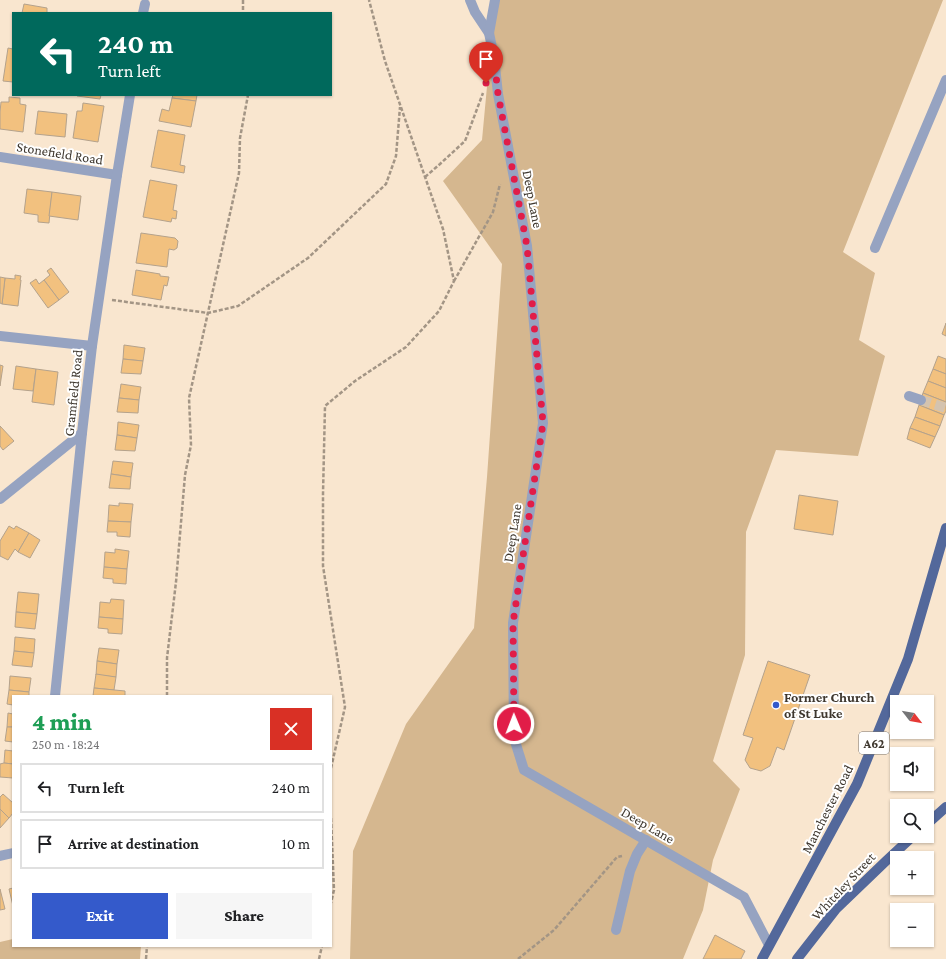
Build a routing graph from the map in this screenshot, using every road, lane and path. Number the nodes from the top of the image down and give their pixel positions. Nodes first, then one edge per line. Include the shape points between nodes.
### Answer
1 (243, 0) edge
2 (368, 0) edge
3 (470, 0) edge
4 (475, 0) edge
5 (495, 0) edge
6 (243, 12) edge
7 (475, 12) junction
8 (489, 33) junction
9 (946, 80) edge
10 (485, 87) dead end
11 (130, 96) edge
12 (248, 96) edge
13 (400, 105) junction
14 (0, 158) edge
15 (513, 172) junction
16 (116, 175) junction
17 (425, 177) junction
18 (875, 248) dead end
19 (454, 281) junction
20 (99, 298) junction
21 (208, 313) junction
22 (0, 336) edge
23 (92, 346) junction
24 (910, 396) dead end
25 (921, 400) tunnel mouth
26 (82, 433) junction
27 (0, 499) edge
28 (946, 528) edge
29 (55, 695) edge
30 (167, 695) edge
31 (332, 764) edge
32 (946, 807) edge
33 (934, 818) edge
34 (646, 840) junction
35 (332, 842) edge
36 (905, 843) edge
37 (12, 853) edge
38 (637, 854) junction
39 (0, 856) edge
40 (332, 899) edge
41 (616, 930) dead end
42 (769, 946) junction
43 (147, 947) edge
44 (322, 947) edge
45 (146, 959) edge
46 (319, 959) edge
47 (518, 959) edge
48 (762, 959) edge
49 (797, 959) edge

1 - 6 path
2 - 13 path
3 - 7 street, Deep Lane
4 - 7 street
5 - 8 street
7 - 8 street, Deep Lane
8 - 15 street, Deep Lane
9 - 18 street
10 - 17 path via 465,141
11 - 16 street, Gramfield Road
12 - 21 path via 240,138 239,174
13 - 17 path
13 - 21 path via 396,156 386,184 308,258 238,306
14 - 16 street, Stonefield Road
15 - 19 path via 502,180 493,212
15 - 34 street, Deep Lane via 527,246 543,423 513,623 514,738 524,770
16 - 20 street, Gramfield Road
17 - 19 path via 443,229
19 - 31 path via 440,311 406,347 355,381 325,406 323,566 345,707
20 - 21 path
20 - 23 street, Gramfield Road
21 - 30 path via 189,398 190,445 167,658
22 - 23 street
23 - 26 street, Gramfield Road
24 - 25 street
26 - 27 street
26 - 29 street, Gramfield Road
28 - 42 main road, Manchester Road / A62 via 908,659 857,784
32 - 33 main road
34 - 38 street
34 - 42 street, Deep Lane via 744,897
35 - 40 path
36 - 49 main road, Whiteley Street via 836,909
37 - 39 street
38 - 41 street via 630,871
38 - 47 path via 617,857 554,930
42 - 48 main road, Manchester Road / A62
43 - 45 path
44 - 46 path

